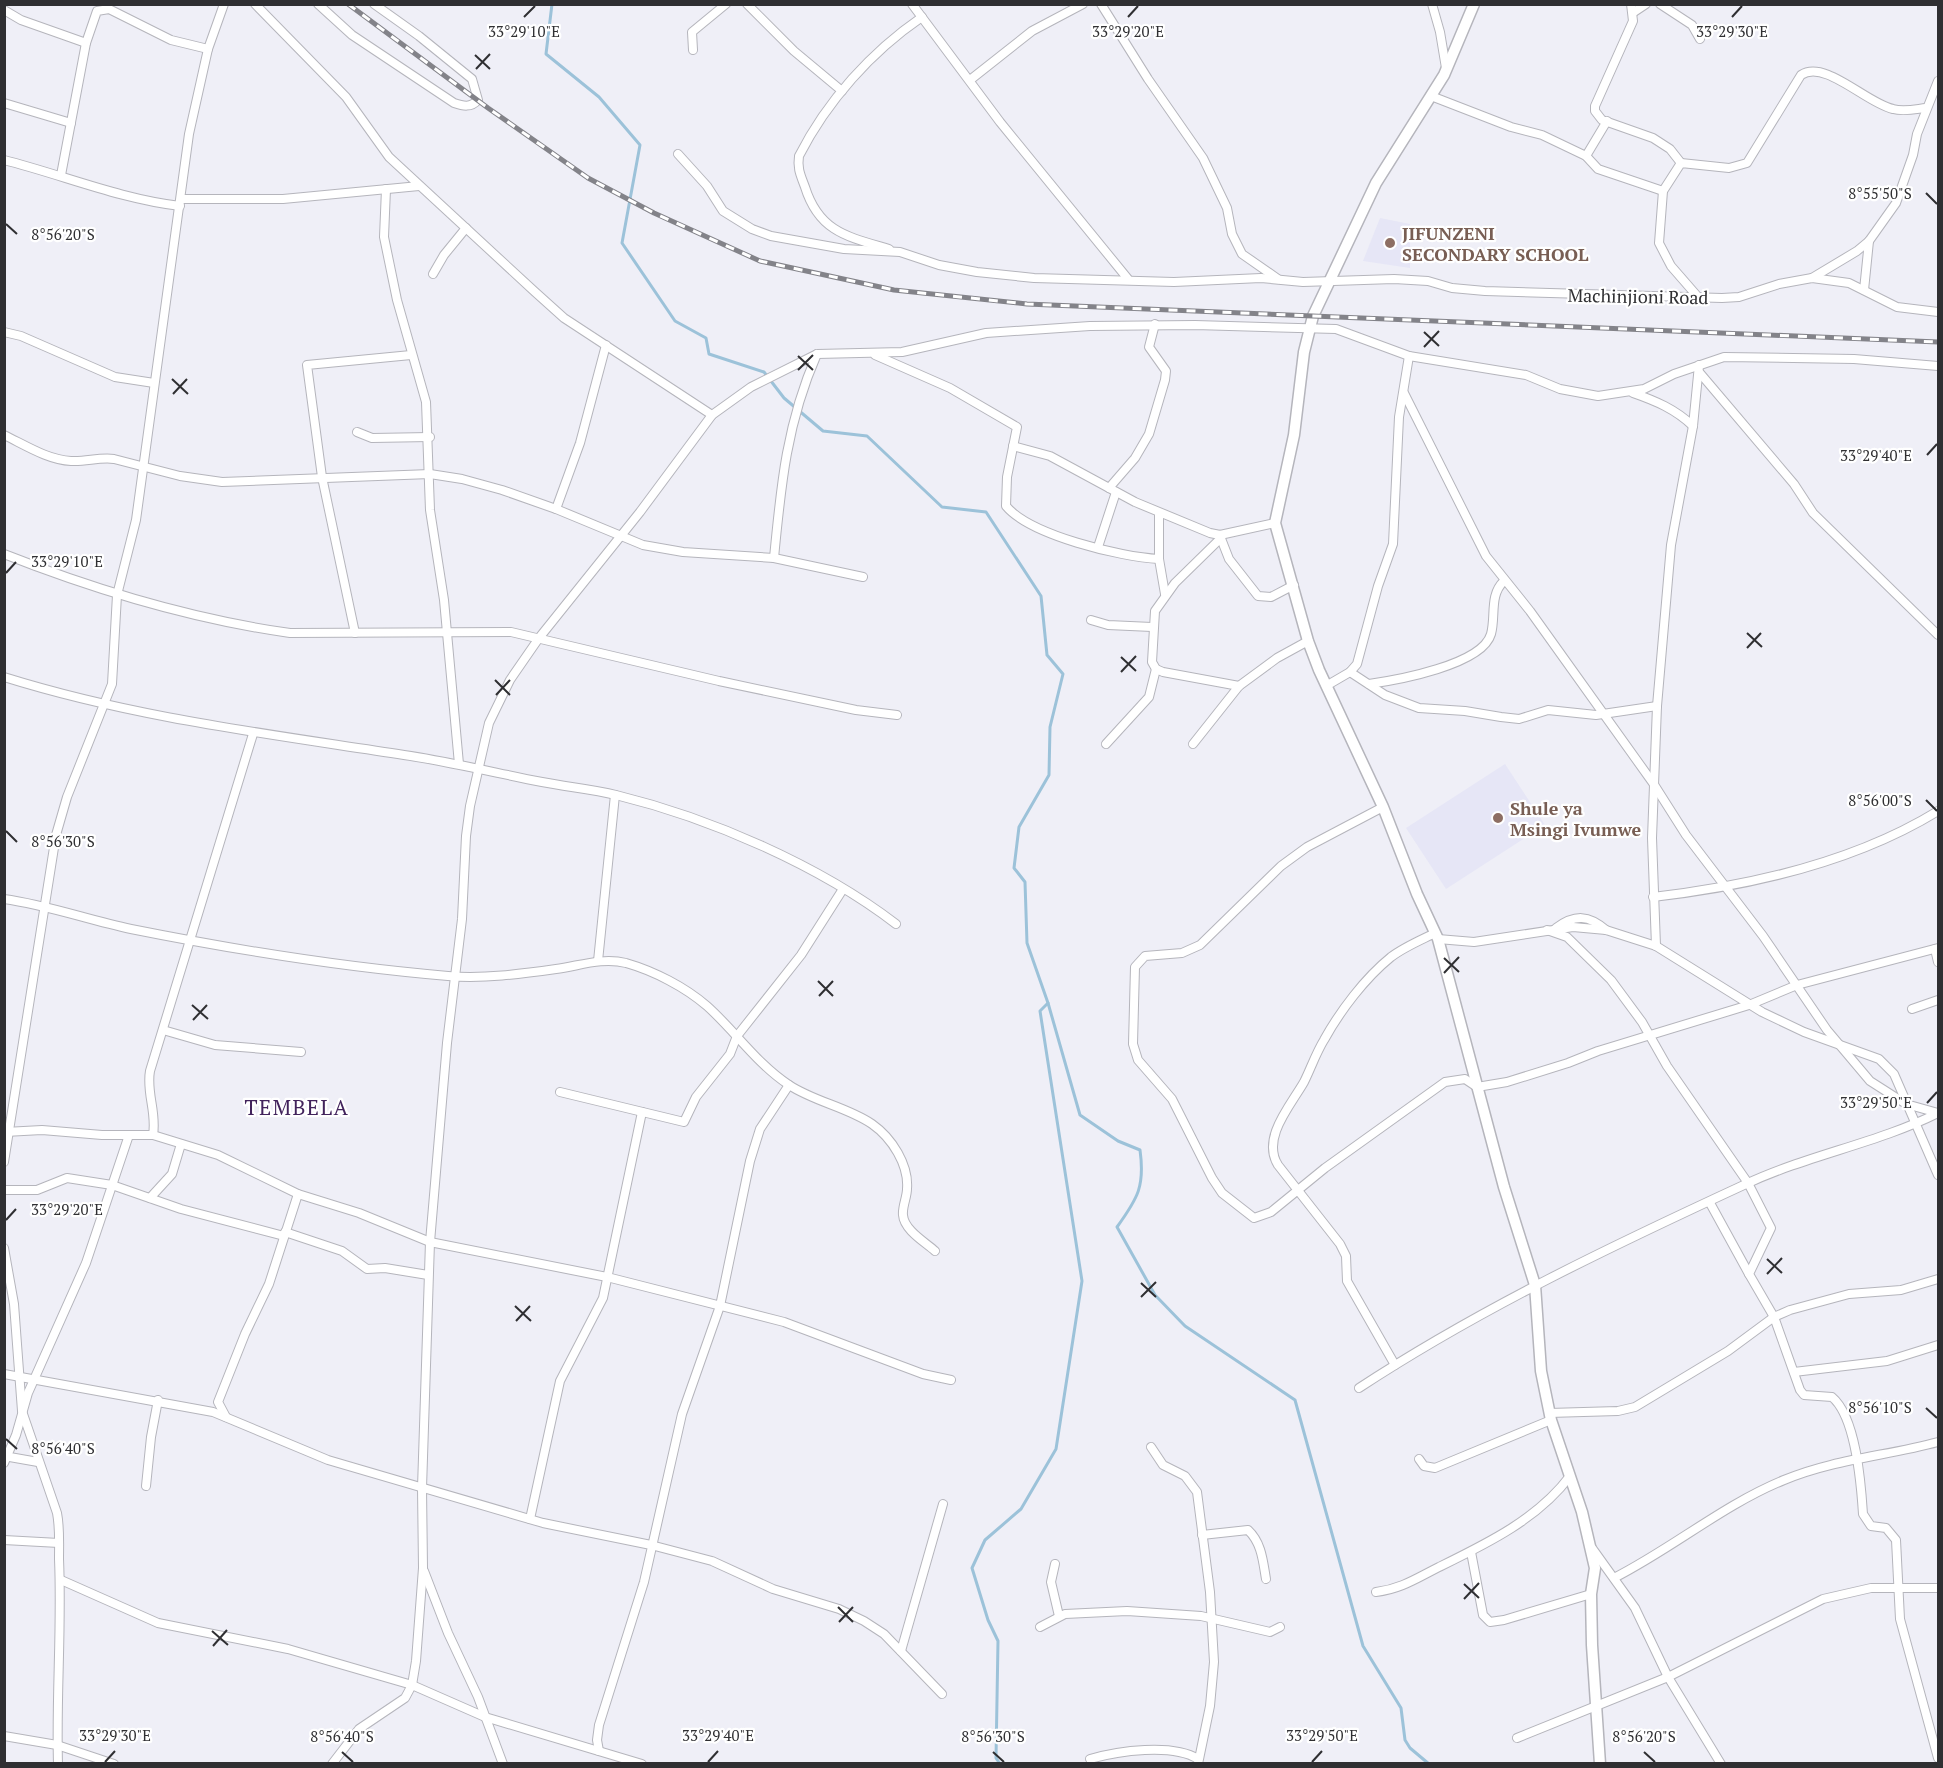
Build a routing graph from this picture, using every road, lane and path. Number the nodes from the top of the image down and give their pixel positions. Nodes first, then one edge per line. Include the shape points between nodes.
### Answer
1 (224, 4) edge
2 (255, 4) edge
3 (318, 4) edge
4 (374, 4) edge
5 (726, 4) edge
6 (747, 4) edge
7 (912, 4) edge
8 (1083, 4) edge
9 (1101, 4) edge
10 (1432, 4) edge
11 (1474, 4) edge
12 (1646, 4) edge
13 (1660, 4) edge
14 (1633, 8) edge
15 (4, 10) edge
16 (922, 17) junction
17 (1701, 39) dead end
18 (86, 43) junction
19 (208, 49) junction
20 (693, 50) dead end
21 (1446, 70) junction
22 (970, 80) junction
23 (1938, 81) edge
24 (842, 90) junction
25 (1431, 96) junction
26 (4, 103) edge
27 (1926, 108) junction
28 (1607, 121) junction
29 (71, 123) junction
30 (678, 154) dead end
31 (1586, 156) junction
32 (4, 160) edge
33 (1682, 163) junction
34 (61, 175) junction
35 (419, 186) junction
36 (386, 189) junction
37 (1663, 191) junction
38 (181, 203) junction
39 (466, 228) junction
40 (1869, 241) junction
41 (900, 252) junction
42 (433, 274) dead end
43 (1812, 278) junction
44 (1128, 279) junction
45 (1281, 281) junction
46 (1330, 281) junction
47 (1864, 290) junction
48 (1698, 297) junction
49 (1938, 312) edge
50 (1155, 324) junction
51 (1310, 327) junction
52 (4, 332) edge
53 (606, 345) junction
54 (817, 354) junction
55 (411, 355) junction
56 (875, 355) junction
57 (1409, 356) junction
58 (1938, 366) edge
59 (1699, 369) junction
60 (154, 383) junction
61 (1404, 393) junction
62 (1632, 393) junction
63 (712, 415) junction
64 (1693, 426) junction
65 (357, 432) dead end
66 (4, 435) edge
67 (430, 437) junction
68 (1013, 446) junction
69 (144, 465) junction
70 (430, 474) junction
71 (322, 477) junction
72 (1112, 490) junction
73 (556, 509) junction
74 (1159, 513) junction
75 (1275, 523) junction
76 (620, 537) junction
77 (1221, 537) junction
78 (1098, 547) junction
79 (4, 554) edge
80 (774, 558) junction
81 (1158, 559) junction
82 (863, 577) dead end
83 (1504, 581) junction
84 (1294, 585) junction
85 (1165, 594) junction
86 (117, 595) junction
87 (1091, 620) dead end
88 (1152, 627) junction
89 (446, 631) junction
90 (356, 633) junction
91 (1938, 635) edge
92 (539, 638) junction
93 (1308, 641) junction
94 (1156, 669) junction
95 (1350, 672) junction
96 (4, 677) edge
97 (1369, 684) junction
98 (1239, 686) junction
99 (1326, 686) junction
100 (104, 705) junction
101 (1658, 706) junction
102 (1603, 713) junction
103 (897, 715) dead end
104 (253, 734) junction
105 (1106, 744) dead end
106 (1193, 744) dead end
107 (459, 764) junction
108 (478, 769) junction
109 (1653, 783) junction
110 (615, 795) junction
111 (1383, 807) junction
112 (1938, 811) edge
113 (1726, 884) junction
114 (843, 889) junction
115 (1653, 897) junction
116 (4, 899) edge
117 (45, 905) junction
118 (896, 924) dead end
119 (1552, 929) junction
120 (1437, 936) junction
121 (191, 940) junction
122 (1656, 946) junction
123 (1937, 949) edge
124 (598, 961) junction
125 (1938, 962) edge
126 (454, 976) junction
127 (1797, 985) junction
128 (1938, 1000) edge
129 (1749, 1005) junction
130 (1912, 1009) dead end
131 (163, 1030) junction
132 (1650, 1035) junction
133 (737, 1036) junction
134 (1838, 1045) junction
135 (301, 1052) dead end
136 (789, 1085) junction
137 (1477, 1087) junction
138 (560, 1092) dead end
139 (1906, 1104) junction
140 (642, 1112) junction
141 (1938, 1113) edge
142 (1916, 1125) junction
143 (7, 1132) edge
144 (129, 1135) junction
145 (153, 1135) junction
146 (181, 1144) junction
147 (4, 1162) edge
148 (1938, 1175) edge
149 (1748, 1183) junction
150 (112, 1185) junction
151 (4, 1190) edge
152 (1299, 1190) junction
153 (298, 1194) junction
154 (150, 1198) junction
155 (1710, 1203) junction
156 (284, 1234) junction
157 (430, 1242) junction
158 (4, 1248) edge
159 (935, 1251) dead end
160 (1749, 1274) junction
161 (428, 1275) junction
162 (607, 1277) junction
163 (1938, 1279) edge
164 (1535, 1285) junction
165 (720, 1306) junction
166 (1774, 1317) junction
167 (1938, 1345) edge
168 (1395, 1365) junction
169 (1794, 1372) junction
170 (4, 1374) edge
171 (20, 1375) junction
172 (37, 1378) junction
173 (951, 1380) dead end
174 (1359, 1388) dead end
175 (158, 1400) junction
176 (218, 1402) junction
177 (200, 1408) junction
178 (22, 1411) junction
179 (1550, 1416) junction
180 (226, 1417) junction
181 (1938, 1442) edge
182 (1151, 1448) dead end
183 (5, 1458) edge
184 (1857, 1458) junction
185 (1419, 1459) dead end
186 (38, 1462) junction
187 (1570, 1476) junction
188 (146, 1486) dead end
189 (422, 1488) junction
190 (943, 1504) dead end
191 (530, 1519) junction
192 (1202, 1535) junction
193 (4, 1540) edge
194 (59, 1543) junction
195 (651, 1545) junction
196 (1592, 1548) junction
197 (1471, 1552) junction
198 (1055, 1564) dead end
199 (423, 1568) junction
200 (1614, 1578) junction
201 (1266, 1579) dead end
202 (61, 1580) junction
203 (1898, 1586) junction
204 (1938, 1588) edge
205 (1376, 1592) dead end
206 (1591, 1594) junction
207 (1059, 1616) junction
208 (1212, 1619) junction
209 (1040, 1627) dead end
210 (1280, 1627) dead end
211 (901, 1651) junction
212 (1668, 1677) junction
213 (412, 1684) junction
214 (942, 1694) dead end
215 (1597, 1707) junction
216 (485, 1717) junction
217 (4, 1736) edge
218 (1517, 1738) dead end
219 (57, 1745) junction
220 (599, 1751) junction
221 (1938, 1758) edge
222 (1090, 1760) dead end
223 (1198, 1761) edge
224 (57, 1764) edge
225 (114, 1764) edge
226 (332, 1764) edge
227 (503, 1764) edge
228 (642, 1764) edge
229 (1600, 1764) edge
230 (1721, 1764) edge

1 - 19 street
2 - 35 street via 346,97 389,157
3 - 4 street via 352,35 454,103 463,106 478,100 472,79
5 - 20 street via 692,32
6 - 24 street via 794,51
7 - 16 street
8 - 22 street via 1032,31
9 - 45 street via 1203,158 1227,208 1232,234 1242,254
10 - 21 street
11 - 21 street
12 - 14 street
13 - 17 street via 1692,26
14 - 28 street via 1629,31 1594,108
15 - 18 street
16 - 22 street
16 - 24 street via 884,46
18 - 19 street via 96,13 105,8 171,40
18 - 29 street
19 - 38 street via 189,134
21 - 25 street
22 - 44 street
23 - 27 street
24 - 41 street via 799,156 797,166 808,201 829,227
25 - 31 street via 1542,135
25 - 46 street via 1376,183
26 - 29 street
27 - 33 street via 1894,110 1861,96 1835,76 1807,71 1747,163 1729,168
27 - 40 street via 1899,199
28 - 31 street
28 - 33 street via 1661,143
29 - 34 street
30 - 41 street via 723,211 752,229 844,249
31 - 37 street via 1598,170
32 - 34 street
33 - 37 street
34 - 38 street via 155,203
35 - 36 street
35 - 39 street
36 - 38 street
36 - 55 street via 384,237
37 - 48 street via 1659,243 1671,266
38 - 60 street
39 - 42 street
39 - 53 street via 564,318
40 - 43 street
40 - 47 street
41 - 44 street, Machinjioni Road via 939,265 1006,276
43 - 47 street, Machinjioni Road via 1850,283
43 - 48 street, Machinjioni Road via 1739,297
44 - 45 street, Machinjioni Road
45 - 46 street, Machinjioni Road
46 - 48 street, Machinjioni Road via 1394,279 1485,291
46 - 51 street
47 - 49 street, Machinjioni Road via 1897,308
50 - 51 street
50 - 56 street via 986,333
50 - 72 street via 1149,347 1166,371 1165,380 1149,434
51 - 57 street via 1348,331
51 - 75 street via 1294,435
52 - 60 street via 115,378
53 - 63 street
53 - 73 street via 580,443
54 - 56 street
54 - 63 street via 751,387
54 - 80 street via 790,430
55 - 67 street via 426,402
55 - 71 street via 307,365
56 - 68 street via 950,388 1011,423 1017,429
57 - 61 street
57 - 62 street via 1526,375 1556,388 1585,394
58 - 59 street via 1734,356
59 - 62 street
59 - 64 street
59 - 91 street via 1814,513
60 - 69 street
61 - 83 street via 1486,556
61 - 95 street via 1399,417 1393,544 1362,650
62 - 64 street via 1662,403
63 - 76 street
64 - 101 street via 1671,545
65 - 67 street via 372,438
66 - 69 street via 58,459 83,461 103,457
67 - 70 street
68 - 72 street via 1050,456
68 - 78 street via 1006,506 1025,524
69 - 71 street via 180,476 222,482
69 - 86 street via 131,545
70 - 71 street
70 - 73 street via 462,479
70 - 89 street via 430,510
71 - 90 street
72 - 74 street
72 - 78 street
73 - 76 street
74 - 77 street
74 - 81 street
75 - 77 street
75 - 84 street
76 - 80 street via 660,549
76 - 92 street
77 - 84 street via 1229,559 1258,596 1271,597
77 - 85 street
78 - 81 street
79 - 86 street
80 - 82 street
81 - 85 street
83 - 97 street via 1495,592 1491,634 1479,650 1435,669
83 - 102 street
84 - 93 street
85 - 88 street via 1155,610
86 - 90 street via 261,629
86 - 100 street via 114,672
87 - 88 street via 1108,625
88 - 94 street via 1152,662
89 - 90 street
89 - 92 street via 511,632
89 - 107 street
92 - 103 street via 719,681
92 - 108 street via 510,680 493,716
93 - 98 street
93 - 99 street
94 - 98 street
94 - 105 street via 1149,697
95 - 97 street
95 - 99 street
96 - 100 street
97 - 102 street via 1419,708 1519,719 1548,710
98 - 106 street
99 - 111 street
100 - 104 street
100 - 117 street via 62,814
101 - 102 street
101 - 109 street
102 - 109 street
104 - 107 street
104 - 121 street
107 - 108 street
108 - 110 street
108 - 126 street via 468,816 462,919
109 - 113 street via 1686,835
109 - 115 street
110 - 114 street via 720,828
110 - 124 street
111 - 120 street
111 - 152 street via 1307,847 1281,866 1200,945 1182,953 1145,956 1135,967 1135,1053 1179,1111 1217,1185 1254,1218 1271,1212
112 - 113 street via 1901,832 1812,866
113 - 115 street
113 - 127 street
114 - 118 street
114 - 133 street via 801,955
115 - 122 street
116 - 117 street
117 - 121 street via 127,928
117 - 143 street
119 - 120 street via 1474,942
119 - 122 street via 1606,930
119 - 132 street via 1586,953 1611,980
120 - 137 street
120 - 152 street via 1404,948 1384,963 1323,1042 1282,1119 1273,1148 1273,1157
121 - 126 street via 338,964
121 - 131 street
122 - 129 street
123 - 125 street
123 - 127 street
124 - 126 street via 516,974
124 - 133 street via 624,963 680,987 706,1005
126 - 157 street
127 - 129 street
127 - 134 street
128 - 130 street
129 - 132 street
129 - 134 street
131 - 135 street via 215,1045
131 - 145 street via 148,1081
132 - 137 street via 1508,1082
132 - 149 street
133 - 136 street
133 - 140 street via 730,1054 696,1097 684,1122
134 - 139 street via 1870,1082
134 - 139 street via 1870,1055 1889,1068
136 - 159 street via 861,1118 881,1132 905,1167 908,1186 903,1216 909,1228
136 - 165 street via 760,1129 750,1161
137 - 152 street via 1465,1079 1456,1079 1434,1088
137 - 164 street
138 - 140 street
139 - 141 street
139 - 142 street
140 - 162 street
141 - 142 street
142 - 148 street
142 - 149 street
143 - 144 street
143 - 147 street
144 - 145 street
144 - 150 street
145 - 146 street
146 - 153 street via 218,1155
146 - 154 street via 172,1174
149 - 155 street
149 - 160 street via 1771,1228
150 - 151 street via 68,1178 37,1191
150 - 154 street
150 - 172 street via 86,1263
152 - 168 street via 1340,1244 1346,1256 1347,1281
153 - 156 street
153 - 157 street
154 - 156 street
155 - 160 street
155 - 164 street
156 - 161 street via 342,1251 367,1269
156 - 176 street via 266,1294
157 - 161 street
157 - 162 street
158 - 171 street
160 - 166 street
161 - 189 street
162 - 165 street
162 - 191 street via 593,1320 560,1381
163 - 166 street via 1901,1290 1849,1294
164 - 168 street
164 - 179 street via 1541,1371
165 - 173 street via 784,1322 923,1374
165 - 195 street via 681,1414
166 - 169 street
166 - 179 street via 1728,1351 1635,1407
167 - 169 street via 1887,1361
168 - 174 street
169 - 184 street via 1804,1395 1832,1397 1839,1403
170 - 171 street
171 - 172 street
171 - 178 street
172 - 175 street
172 - 178 street
175 - 177 street
175 - 188 street
176 - 177 street
176 - 180 street
177 - 180 street
178 - 183 street
178 - 186 street
179 - 185 street via 1435,1468 1424,1466
179 - 187 street
180 - 189 street via 328,1460
181 - 184 street
182 - 192 street via 1163,1465 1185,1476 1197,1492
183 - 186 street
184 - 200 street via 1811,1469 1759,1492
184 - 203 street via 1863,1514 1871,1526 1886,1528 1896,1540
186 - 194 street via 57,1513
187 - 196 street
187 - 197 street via 1534,1511
189 - 191 street
189 - 199 street
190 - 211 street
191 - 195 street via 580,1533
192 - 201 street via 1248,1530 1262,1553
192 - 208 street
193 - 194 street
194 - 202 street
195 - 211 street via 712,1562 773,1589 839,1609 884,1634
195 - 220 street via 644,1582 599,1725
196 - 200 street
196 - 206 street via 1595,1568
197 - 205 street via 1396,1590
197 - 206 street via 1483,1615 1490,1622
198 - 207 street via 1051,1582
199 - 213 street
199 - 216 street
200 - 212 street via 1635,1608
202 - 213 street via 158,1623 288,1649
202 - 219 street
203 - 204 street
203 - 212 street via 1857,1590 1823,1599
203 - 221 street via 1900,1619
206 - 215 street
207 - 208 street via 1127,1611
207 - 209 street
208 - 210 street via 1270,1632
208 - 223 street via 1213,1682
211 - 214 street
212 - 215 street
212 - 230 street
213 - 216 street
213 - 226 street via 405,1698 359,1729
215 - 218 street
215 - 229 street
216 - 220 street
216 - 227 street
217 - 219 street
219 - 224 street
219 - 225 street
220 - 228 street
222 - 223 street via 1173,1749

